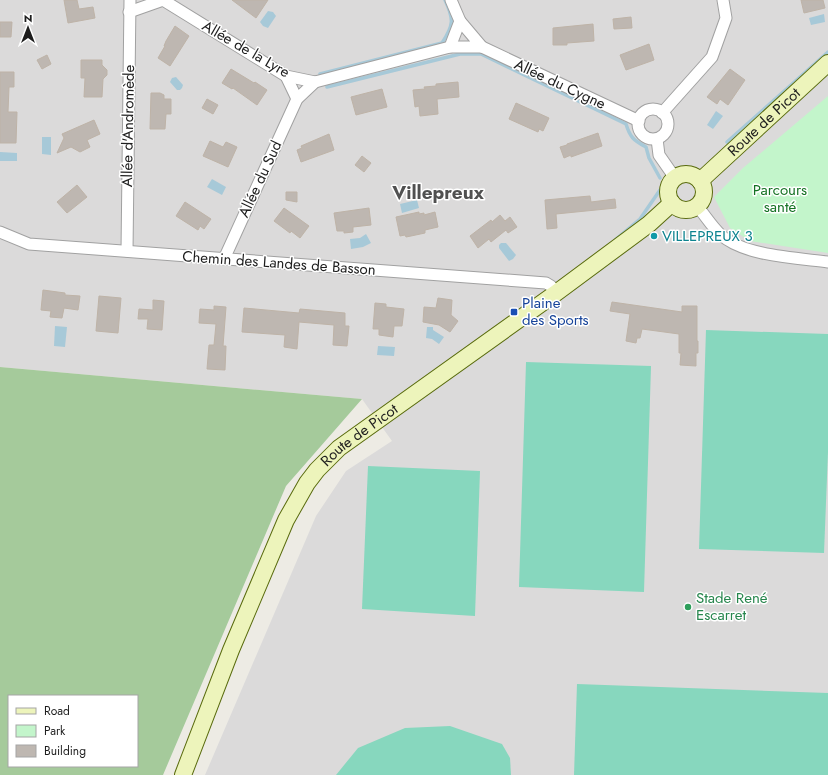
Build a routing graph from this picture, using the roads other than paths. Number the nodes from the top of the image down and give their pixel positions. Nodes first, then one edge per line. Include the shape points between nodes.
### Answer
1 (130, 0) edge
2 (451, 0) edge
3 (723, 0) edge
4 (130, 12) junction
5 (460, 21) junction
6 (450, 47) junction
7 (482, 47) junction
8 (828, 63) edge
9 (286, 76) junction
10 (315, 82) junction
11 (297, 99) junction
12 (662, 113) junction
13 (639, 121) junction
14 (657, 139) junction
15 (675, 178) junction
16 (700, 181) junction
17 (672, 203) junction
18 (698, 206) junction
19 (0, 232) edge
20 (127, 251) junction
21 (224, 259) junction
22 (828, 262) edge
23 (556, 293) junction
24 (183, 775) edge

1 - 4 street, Allée d'Andromède
2 - 5 street
3 - 12 street via 726,18 712,57
4 - 9 street, Allée de la Lyre via 163,0
4 - 20 street, Allée d'Andromède
5 - 6 street
5 - 7 street
6 - 7 street, Allée de la Lyre
6 - 10 street, Allée de la Lyre
7 - 13 street, Allée du Cygne
8 - 16 main road, Route de Picot
9 - 10 street, Allée de la Lyre
9 - 11 street
10 - 11 street, Allée du Sud
11 - 21 street, Allée du Sud
12 - 13 street via 648,110 640,116
12 - 14 street via 668,126 664,134
13 - 14 street via 639,129 644,136
14 - 15 street via 659,155
15 - 16 main road via 685,174
15 - 17 main road via 669,188
16 - 18 main road via 704,196
17 - 18 main road via 687,210
17 - 23 main road, Route de Picot via 649,224
18 - 22 street via 721,235 737,246 773,255
19 - 20 street, Chemin des Landes de Basson via 29,244
20 - 21 street, Chemin des Landes de Basson
21 - 23 street, Chemin des Landes de Basson via 546,283
23 - 24 main road, Route de Picot via 339,448 310,479 286,520 270,555

